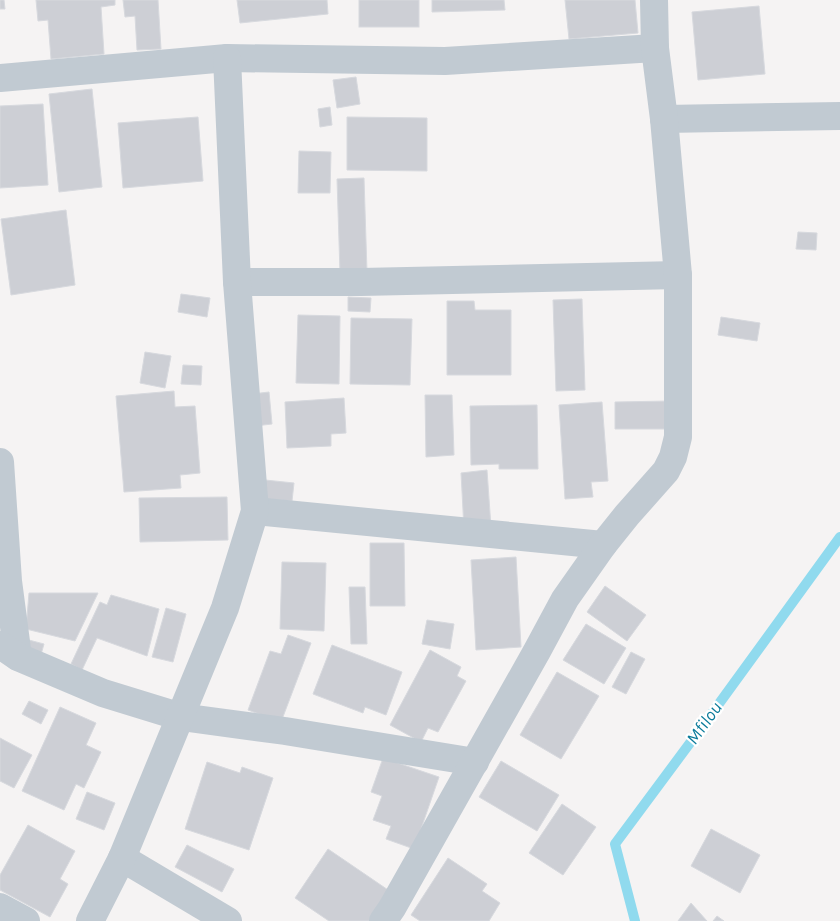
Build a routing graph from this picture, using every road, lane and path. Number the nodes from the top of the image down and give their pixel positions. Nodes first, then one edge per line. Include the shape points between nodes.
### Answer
1 (654, 0) edge
2 (655, 48) junction
3 (227, 58) junction
4 (0, 78) edge
5 (840, 116) edge
6 (664, 119) junction
7 (678, 275) junction
8 (237, 282) junction
9 (0, 462) edge
10 (255, 511) junction
11 (603, 545) junction
12 (9, 651) edge
13 (181, 717) junction
14 (474, 762) junction
15 (122, 858) junction
16 (0, 907) edge
17 (26, 921) edge
18 (90, 921) edge
19 (228, 921) edge
20 (383, 921) edge

1 - 2 street
2 - 3 street via 445,61
2 - 6 street
3 - 4 street
3 - 8 street
5 - 6 street
6 - 7 street
7 - 8 street
7 - 11 street via 678,437 674,457 666,471
8 - 10 street
9 - 12 street
10 - 11 street
10 - 13 street via 225,608
11 - 14 street via 565,599
12 - 13 street via 103,693
13 - 14 street
13 - 15 street
14 - 20 street
15 - 18 street
15 - 19 street
16 - 17 street

